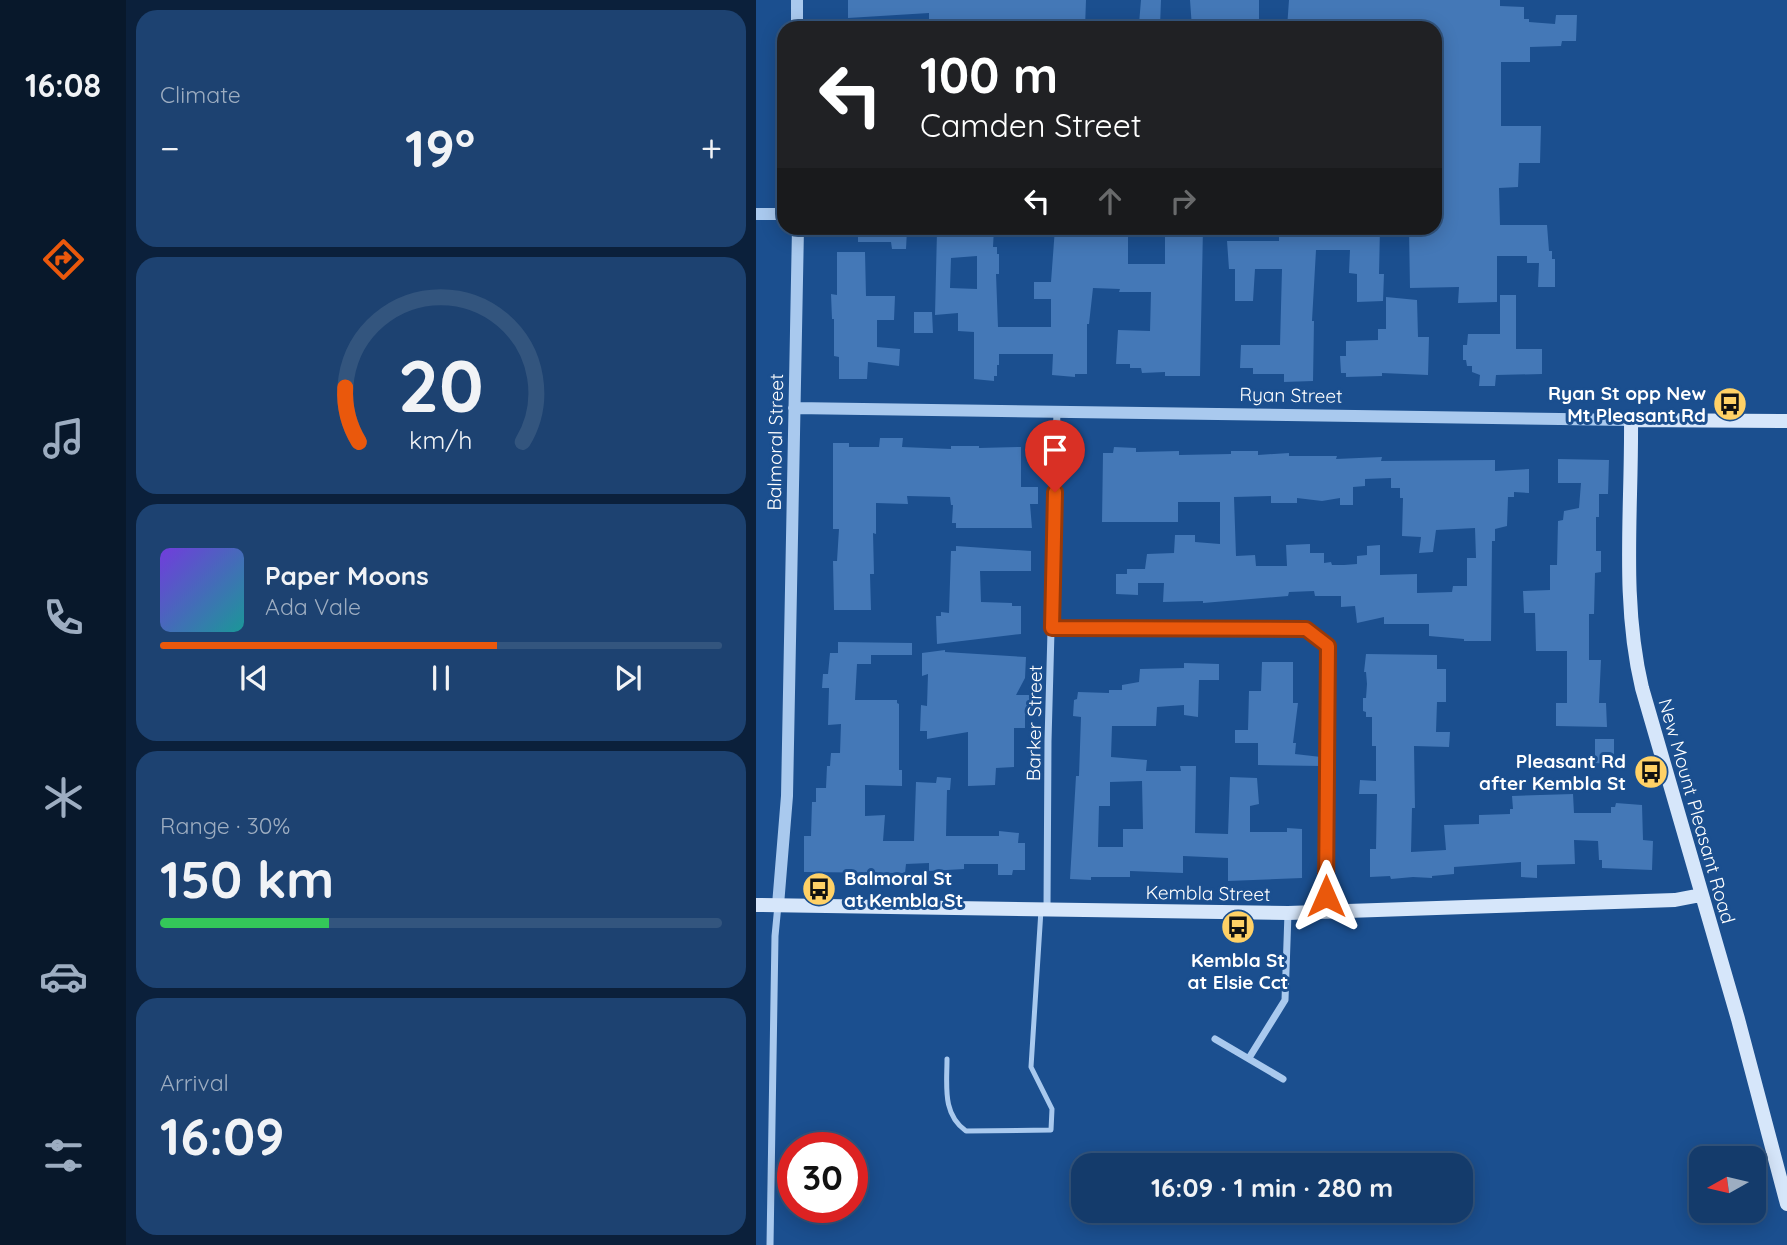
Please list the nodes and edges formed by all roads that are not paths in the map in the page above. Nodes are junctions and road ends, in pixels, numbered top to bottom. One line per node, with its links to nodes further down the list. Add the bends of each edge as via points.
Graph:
1 (797, 0): 2 (street)
2 (797, 21)
3 (756, 214): 4 (street)
4 (777, 214)
5 (798, 235): 6 (street, Balmoral Street)
6 (794, 408): 7 (street, Ryan Street); 13 (street, Balmoral Street, via 787,796)
7 (1057, 411): 8 (street, Ryan Street); 10 (street, Barker Street)
8 (1632, 420): 9 (main road, Ryan Street); 11 (main road, New Mount Pleasant Road, via 1630,605 1634,656)
9 (1787, 421)
10 (1052, 628): 14 (street, Barker Street); 15 (street, via 1306,629 1328,646)
11 (1701, 895): 15 (main road, Kembla Street, via 1675,900); 21 (main road, New Mount Pleasant Road)
12 (756, 905): 13 (main road, Kembla Street)
13 (778, 905): 14 (main road, Kembla Street); 22 (street, Balmoral Street)
14 (1044, 910): 16 (main road, Kembla Street); 19 (lane, via 1031,1068 1052,1109 1051,1130 966,1130 956,1124 948,1108)
15 (1326, 912): 16 (main road, Kembla Street)
16 (1288, 913): 18 (street, via 1285,1000)
17 (1215, 1039): 18 (street)
18 (1249, 1058): 20 (street)
19 (947, 1059)
20 (1283, 1079)
21 (1787, 1204)
22 (770, 1245)

